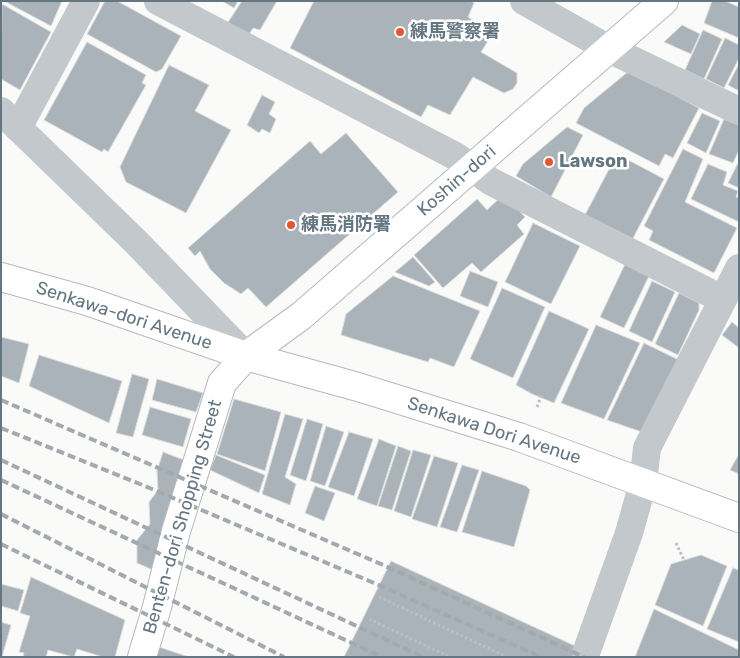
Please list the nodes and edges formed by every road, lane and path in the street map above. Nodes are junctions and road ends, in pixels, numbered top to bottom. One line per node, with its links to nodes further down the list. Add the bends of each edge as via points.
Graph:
1 (86, 1): 7 (street)
2 (158, 1): 8 (street, via 457,157)
3 (524, 1): 5 (street)
4 (664, 1): 5 (main road, Koshin-dori)
5 (609, 49): 6 (street); 8 (main road, Koshin-dori)
6 (739, 111)
7 (10, 120): 12 (street, via 136,242)
8 (472, 169): 11 (street); 12 (main road, Koshin-dori, via 301,316)
9 (739, 268): 11 (street)
10 (1, 277): 12 (main road, Senkawa-dori Avenue, via 88,301)
11 (722, 299): 15 (street, via 647,448)
12 (246, 356): 15 (main road, Senkawa Dori Avenue, via 519,437); 22 (main road, Benten-dori Shopping Street, via 222,382 176,531)
13 (542, 394): 14 (path)
14 (537, 407)
15 (643, 483): 16 (main road, Senkawa Dori Avenue); 21 (street, via 629,533)
16 (739, 518)
17 (676, 542): 18 (path)
18 (684, 560)
19 (379, 597): 24 (path)
20 (369, 619): 23 (path)
21 (586, 653)
22 (142, 657)
23 (450, 657)
24 (507, 657)

